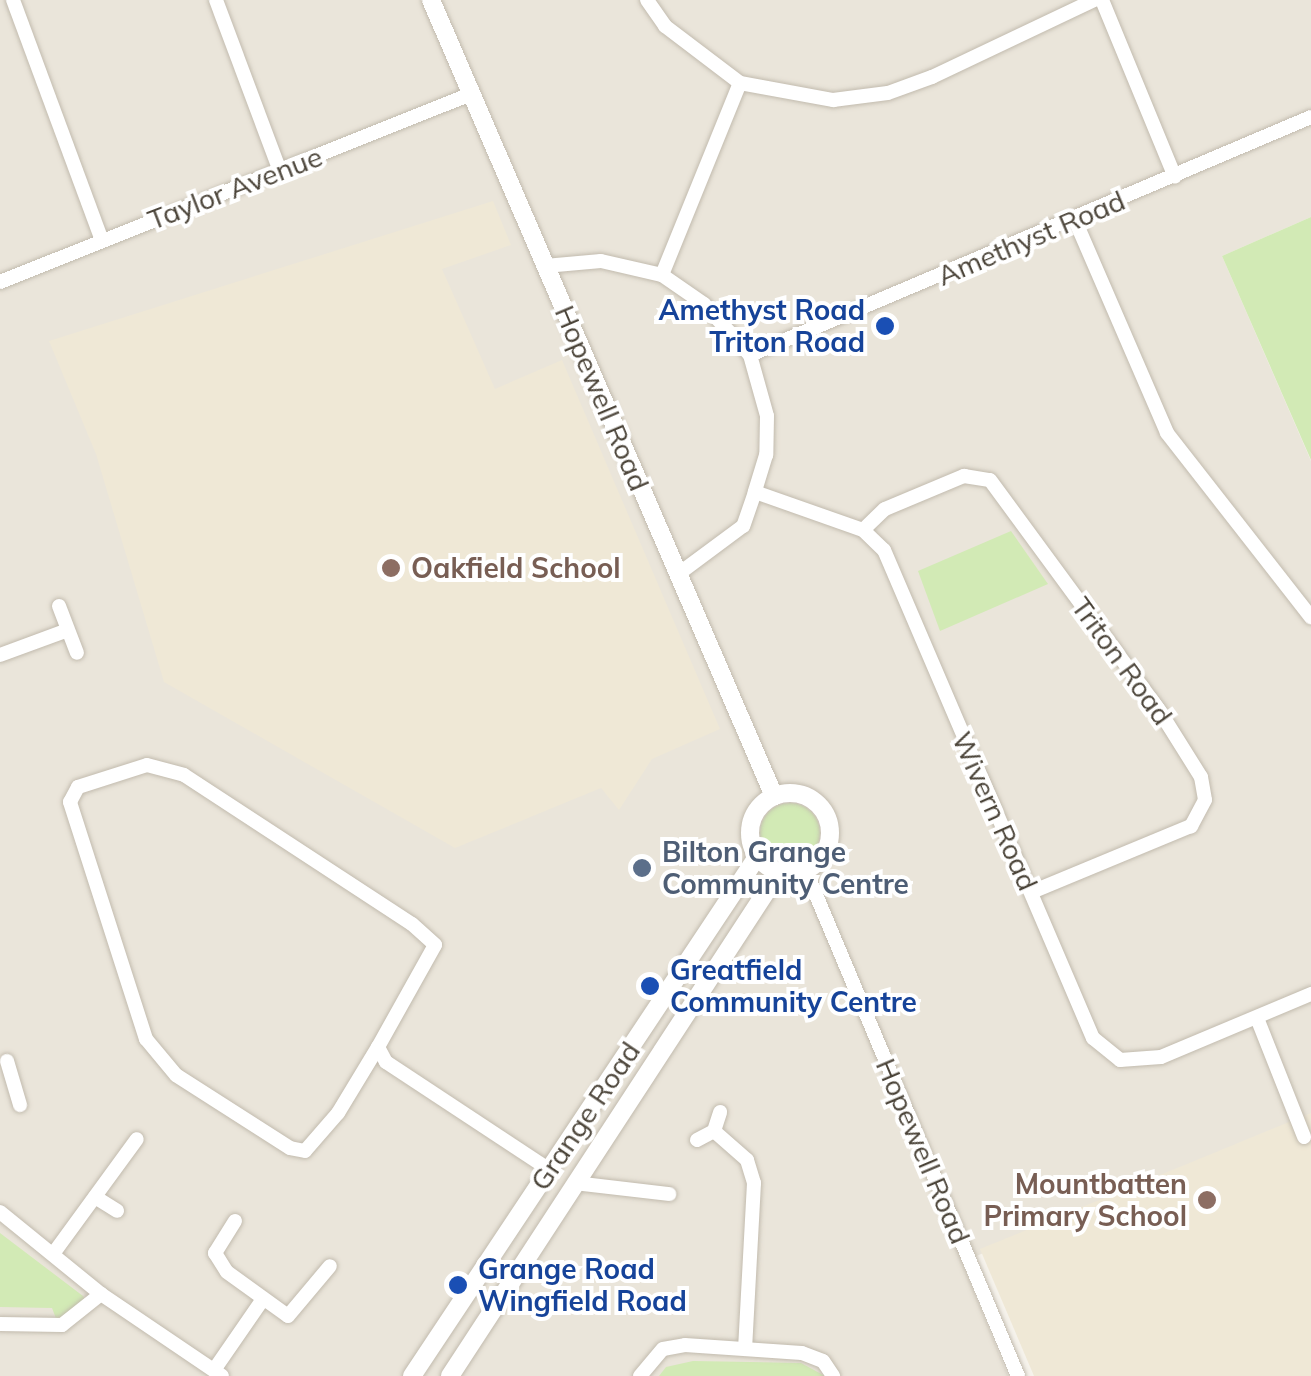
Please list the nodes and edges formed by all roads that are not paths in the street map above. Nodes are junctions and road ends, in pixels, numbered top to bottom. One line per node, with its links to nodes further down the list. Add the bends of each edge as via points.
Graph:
1 (14, 0): 13 (street)
2 (216, 0): 10 (street)
3 (431, 0): 8 (street, Hopewell Road)
4 (647, 0): 7 (street, via 666,26)
5 (1094, 0): 7 (street, via 888,93 834,100)
6 (1102, 0): 11 (street)
7 (740, 83): 15 (street)
8 (471, 94): 10 (street, Taylor Avenue); 14 (street, Hopewell Road)
9 (1311, 118): 11 (street, Amethyst Road)
10 (280, 171): 13 (street, Taylor Avenue)
11 (1175, 176): 12 (street, Amethyst Road)
12 (1075, 220): 17 (street, Amethyst Road); 22 (street, via 1167,433)
13 (102, 240): 16 (street, Taylor Avenue)
14 (545, 266): 15 (street, via 601,261); 20 (street, Hopewell Road)
15 (662, 274): 17 (street, via 704,304)
16 (0, 282)
17 (750, 356): 18 (street, via 767,416 766,455)
18 (755, 492): 19 (street); 20 (street, via 743,526)
19 (863, 530): 30 (street, Wivern Road, via 884,550); 30 (street, Triton Road, via 886,509 964,476 990,480 1159,710 1200,777 1206,800 1190,826)
20 (678, 574): 26 (street, Hopewell Road)
21 (59, 606): 23 (street)
22 (1311, 617)
23 (68, 630): 24 (street); 25 (street)
24 (77, 652)
25 (0, 655)
26 (774, 796): 27 (street, via 751,822); 28 (street, via 800,793 828,817 826,854)
27 (757, 857): 29 (street); 42 (street, Grange Road)
28 (806, 870): 29 (street); 60 (street, Hopewell Road)
29 (780, 872): 43 (street, Grange Road)
30 (1032, 892): 32 (street, Wivern Road, via 1092,1038 1120,1060 1160,1058)
31 (1311, 994): 32 (street, Wivern Road)
32 (1257, 1018): 39 (street)
33 (378, 1047): 33 (street, via 436,944 184,775 146,766 78,788 70,802 146,1039 176,1076 305,1151 338,1113); 42 (street, via 386,1062)
34 (7, 1061): 35 (street)
35 (7, 1089): 36 (street)
36 (20, 1105)
37 (720, 1112): 38 (street)
38 (714, 1131): 41 (street); 54 (street, via 747,1160 754,1184)
39 (1304, 1137)
40 (137, 1138): 45 (street)
41 (697, 1140)
42 (550, 1170): 43 (street); 56 (street, Grange Road)
43 (575, 1183): 44 (street, Grange Road); 57 (street, Grange Road)
44 (670, 1194)
45 (95, 1197): 46 (street); 49 (street)
46 (118, 1211)
47 (0, 1212): 49 (street)
48 (235, 1221): 52 (street, via 215,1254 226,1272)
49 (54, 1254): 51 (street)
50 (330, 1266): 52 (street, via 288,1316)
51 (102, 1294): 53 (street, via 62,1326); 55 (street)
52 (263, 1299): 55 (street)
53 (0, 1324)
54 (745, 1348): 58 (street, via 662,1349); 59 (street, via 802,1353 823,1361)
55 (218, 1373)
56 (412, 1376)
57 (450, 1376)
58 (640, 1376)
59 (833, 1376)
60 (1018, 1376)

